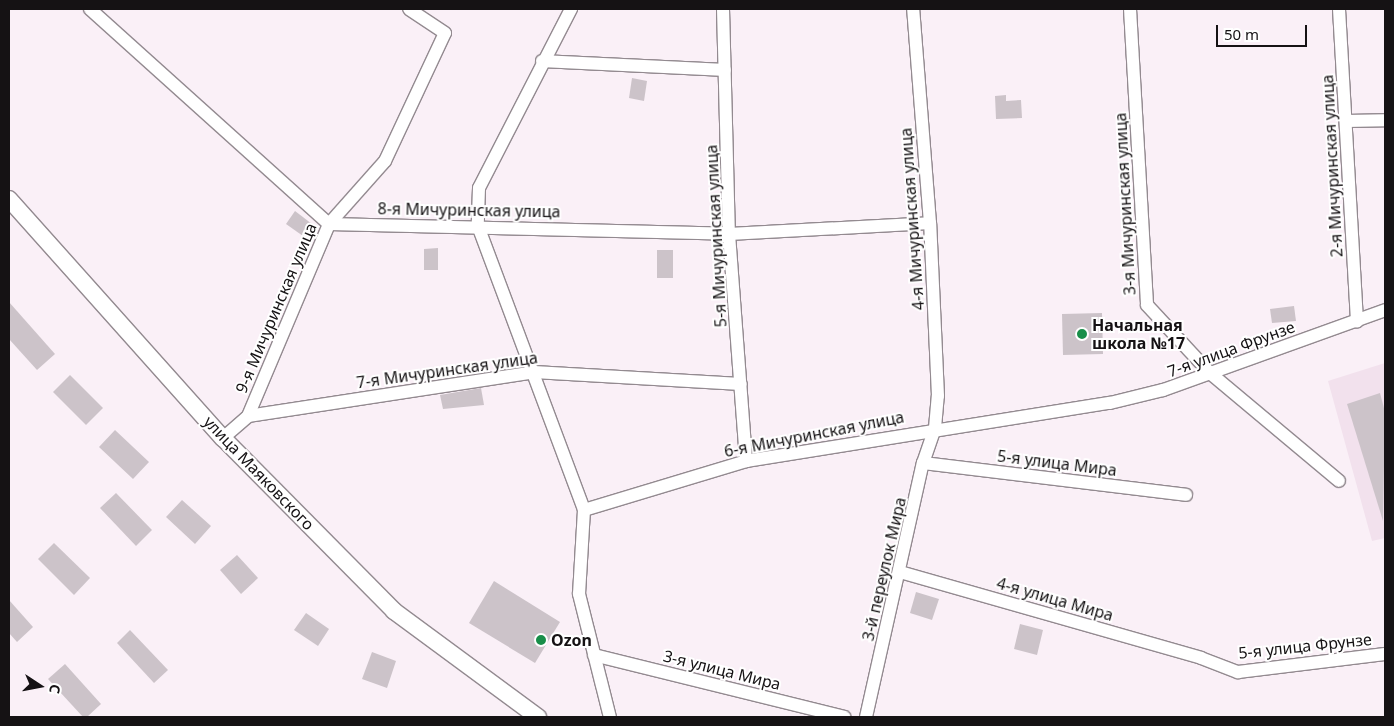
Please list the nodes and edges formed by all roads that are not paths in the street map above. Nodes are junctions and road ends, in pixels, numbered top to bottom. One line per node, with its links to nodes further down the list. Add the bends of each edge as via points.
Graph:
1 (90, 9): 14 (street)
2 (408, 9): 14 (street, 9-я Мичуринская улица, via 445,33 385,161)
3 (571, 9): 8 (street)
4 (723, 9): 9 (street, 5-я Мичуринская улица)
5 (913, 9): 13 (street, 4-я Мичуринская улица)
6 (1130, 9): 20 (street, 3-я Мичуринская улица, via 1147,305)
7 (1340, 9): 10 (street, 2-я Мичуринская улица)
8 (542, 62): 9 (street); 15 (street, via 479,188)
9 (725, 70): 16 (street, 5-я Мичуринская улица)
10 (1346, 120): 11 (street); 18 (street, 2-я Мичуринская улица)
11 (1385, 120)
12 (9, 199): 24 (main road, улица Маяковского)
13 (930, 223): 16 (street, 8-я Мичуринская улица); 23 (street, 4-я Мичуринская улица, via 938,386)
14 (329, 224): 15 (street, 8-я Мичуринская улица); 22 (street, 9-я Мичуринская улица)
15 (478, 226): 16 (street, 8-я Мичуринская улица); 19 (street)
16 (729, 234): 21 (street, 5-я Мичуринская улица)
17 (1385, 310): 18 (street, 7-я улица Фрунзе)
18 (1358, 321): 20 (street, 7-я улица Фрунзе)
19 (534, 372): 21 (street, 7-я Мичуринская улица); 22 (street, 7-я Мичуринская улица); 29 (street)
20 (1210, 373): 23 (street, 7-я улица Фрунзе, via 1163,390 1110,403); 27 (street, 3-я Мичуринская улица)
21 (741, 384): 25 (street, 5-я Мичуринская улица)
22 (248, 416): 24 (street, 9-я Мичуринская улица)
23 (936, 428): 25 (street, 6-я Мичуринская улица); 26 (street, 3-й переулок Мира)
24 (223, 438): 34 (main road, улица Маяковского, via 394,612)
25 (746, 461): 29 (street, 6-я Мичуринская улица)
26 (923, 463): 28 (street, 5-я улица Мира); 30 (street, 3-й переулок Мира)
27 (1339, 481)
28 (1186, 495)
29 (584, 510): 31 (street, via 580,594)
30 (900, 572): 33 (street, 4-я улица Мира); 37 (street, 3-й переулок Мира)
31 (594, 655): 35 (street); 36 (street, 3-я улица Мира)
32 (1385, 656): 33 (street, 5-я улица Фрунзе, via 1238,672)
33 (1201, 658)
34 (538, 717)
35 (610, 717)
36 (844, 717)
37 (866, 717)

